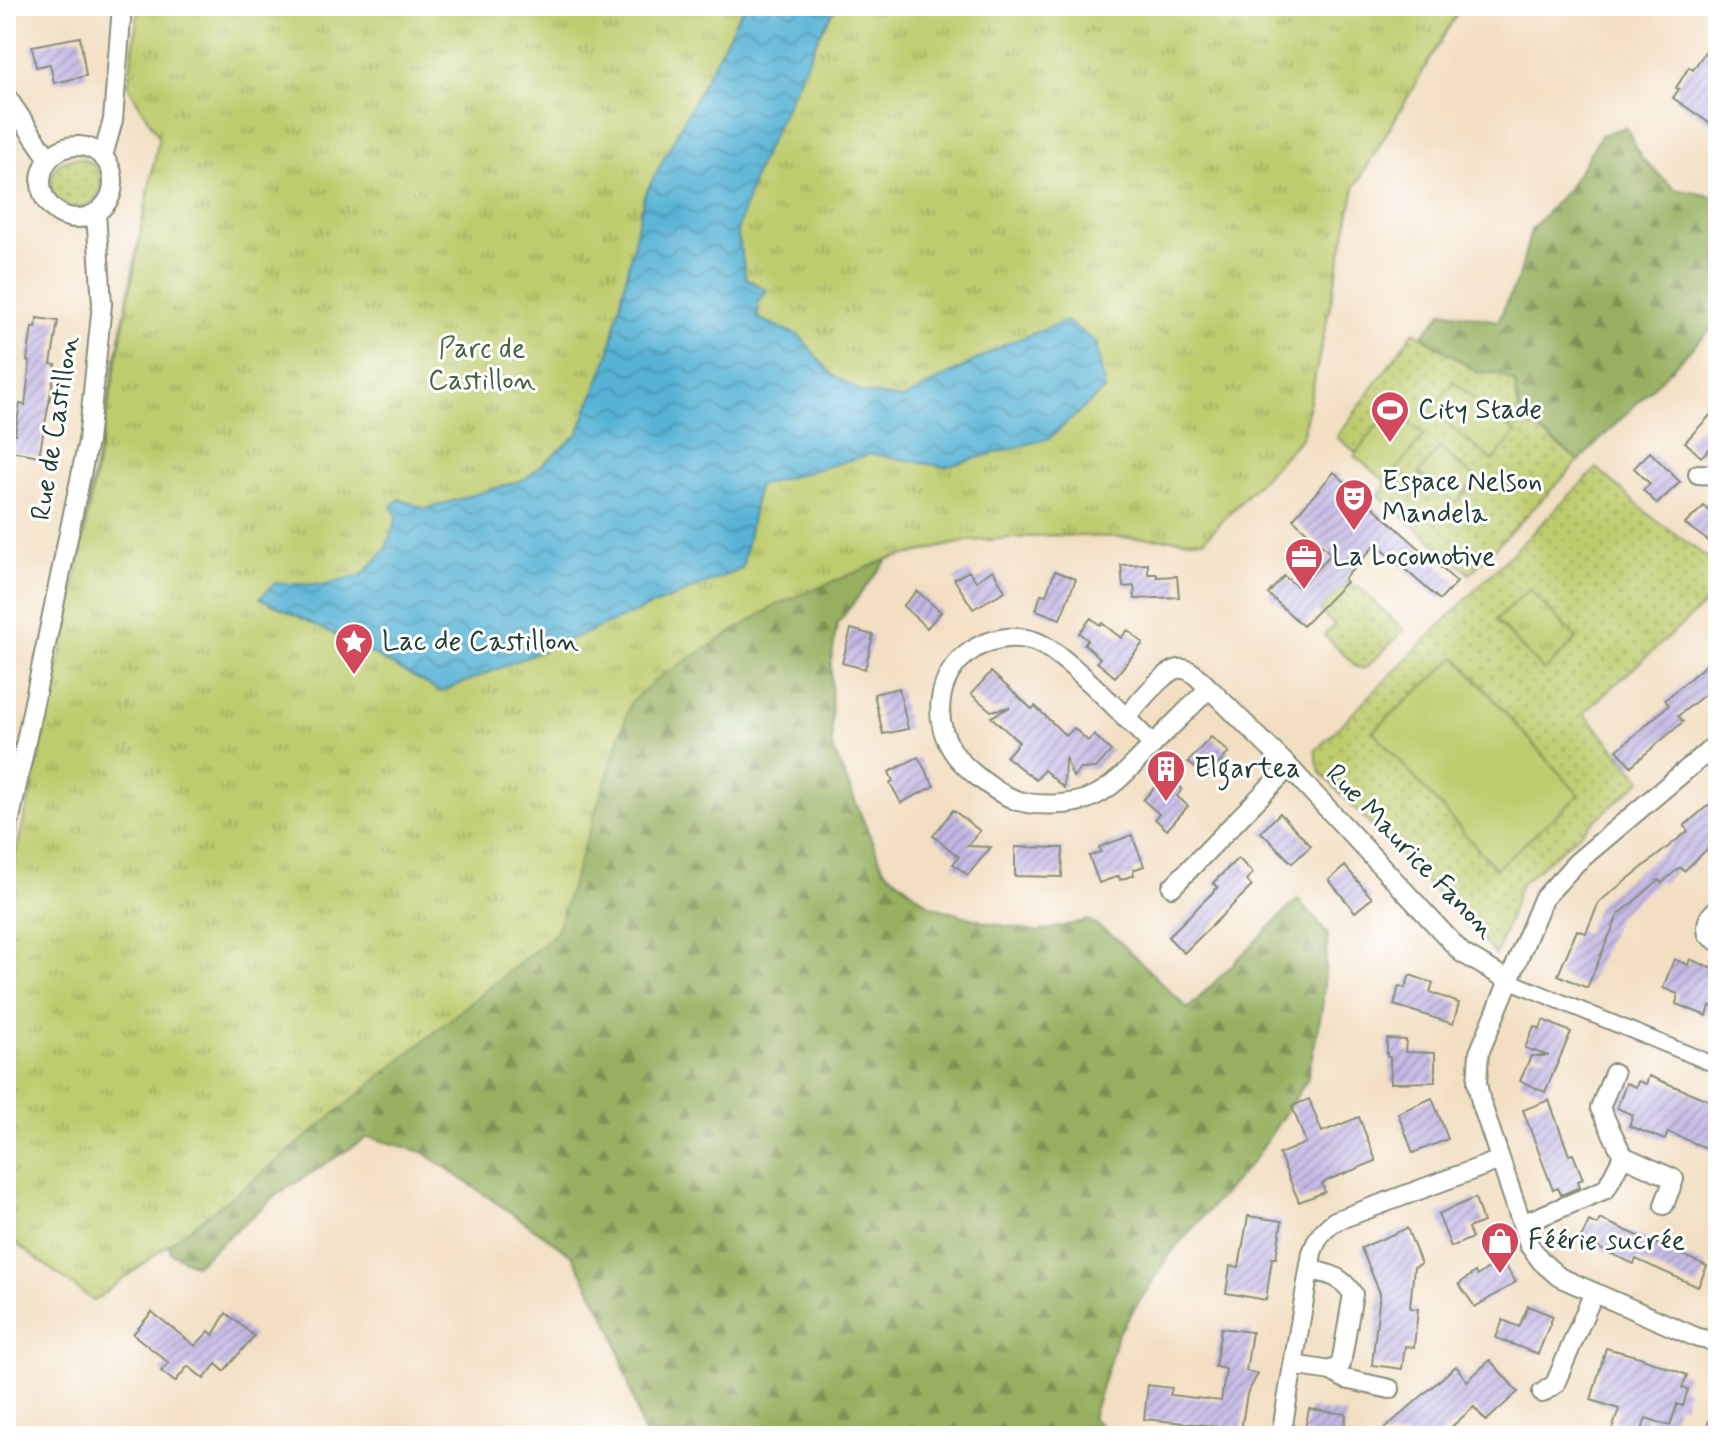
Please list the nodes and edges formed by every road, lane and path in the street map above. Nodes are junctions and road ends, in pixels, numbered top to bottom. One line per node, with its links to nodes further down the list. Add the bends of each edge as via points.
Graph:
1 (122, 6): 3 (street, via 113,120)
2 (6, 96): 4 (street)
3 (103, 156): 4 (street, via 81,145); 5 (street, via 113,179 112,192)
4 (49, 159): 5 (street, via 40,180 46,201 74,218)
5 (96, 213): 13 (street, Rue de Castillon, via 102,304 88,441)
6 (1698, 474): 7 (street)
7 (1718, 475)
8 (1209, 688): 9 (street, Rue Maurice Fanon, via 1190,671 1171,670); 11 (street); 12 (street, Rue Maurice Fanon)
9 (1125, 718): 11 (street); 11 (street, via 1055,652 1035,641 1010,638 983,642 962,657 947,676 940,703 943,728 955,754 1013,799 1054,806 1092,798)
10 (1718, 743): 17 (street, via 1576,863 1543,899)
11 (1153, 745)
12 (1289, 767): 14 (street); 17 (street, Rue Maurice Fanon, via 1462,953)
13 (6, 838)
14 (1172, 887)
15 (1718, 908): 16 (street, via 1707,929)
16 (1718, 942)
17 (1508, 980): 18 (street); 21 (street, via 1479,1053 1477,1083)
18 (1718, 1066)
19 (1614, 1073): 20 (street, via 1600,1108)
20 (1623, 1156): 22 (street, via 1674,1179); 23 (street, via 1606,1189)
21 (1500, 1160): 23 (street); 24 (street, via 1335,1221 1316,1239)
22 (1664, 1205)
23 (1522, 1224): 25 (street, via 1542,1262 1559,1277)
24 (1310, 1270): 27 (street); 28 (street, via 1333,1274 1353,1294 1341,1364)
25 (1594, 1292): 26 (street); 30 (street, via 1555,1384)
26 (1718, 1342)
27 (1293, 1365): 28 (street); 32 (street)
28 (1331, 1371): 29 (street)
29 (1390, 1389)
30 (1542, 1393)
31 (1718, 1425): 33 (street)
32 (1281, 1436)
33 (1715, 1436)

